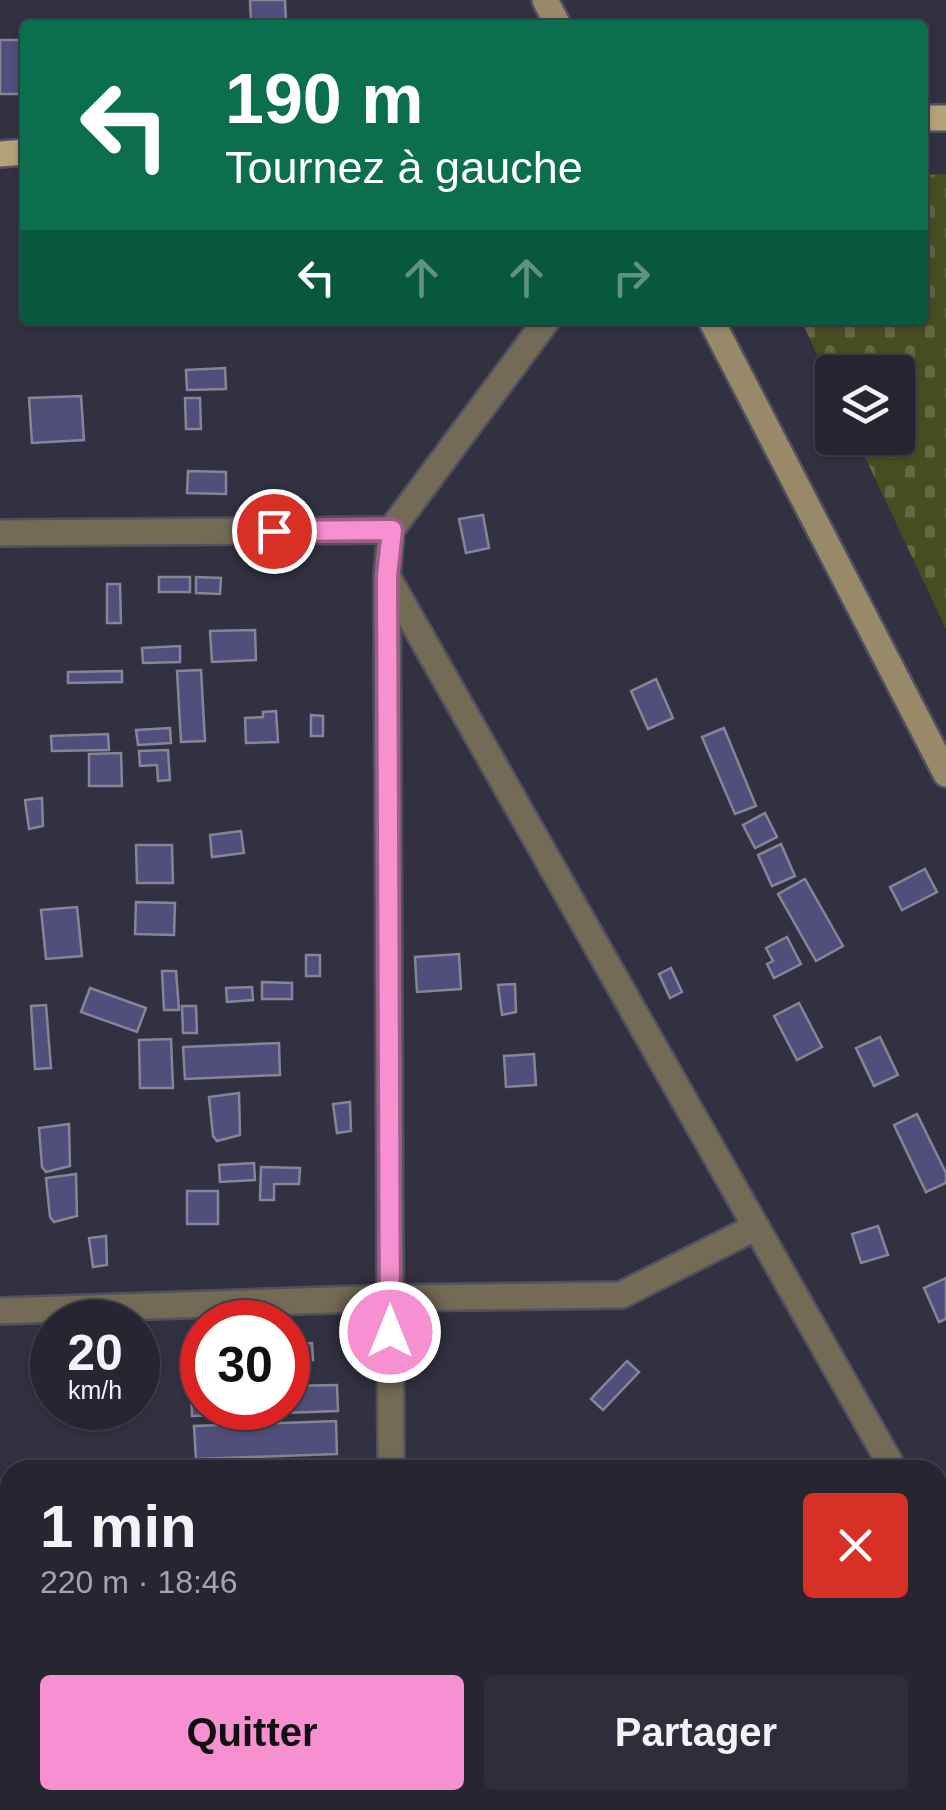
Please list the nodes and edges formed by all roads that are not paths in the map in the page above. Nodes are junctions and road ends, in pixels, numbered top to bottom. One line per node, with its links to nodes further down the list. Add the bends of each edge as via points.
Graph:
1 (543, 325): 3 (street)
2 (714, 325): 6 (street)
3 (392, 530): 4 (street); 5 (street)
4 (0, 533)
5 (387, 576): 7 (street); 8 (street)
6 (946, 774)
7 (756, 1227): 8 (street, via 620,1294); 11 (street)
8 (390, 1298): 9 (street); 10 (street)
9 (0, 1311)
10 (391, 1460)
11 (888, 1460)

